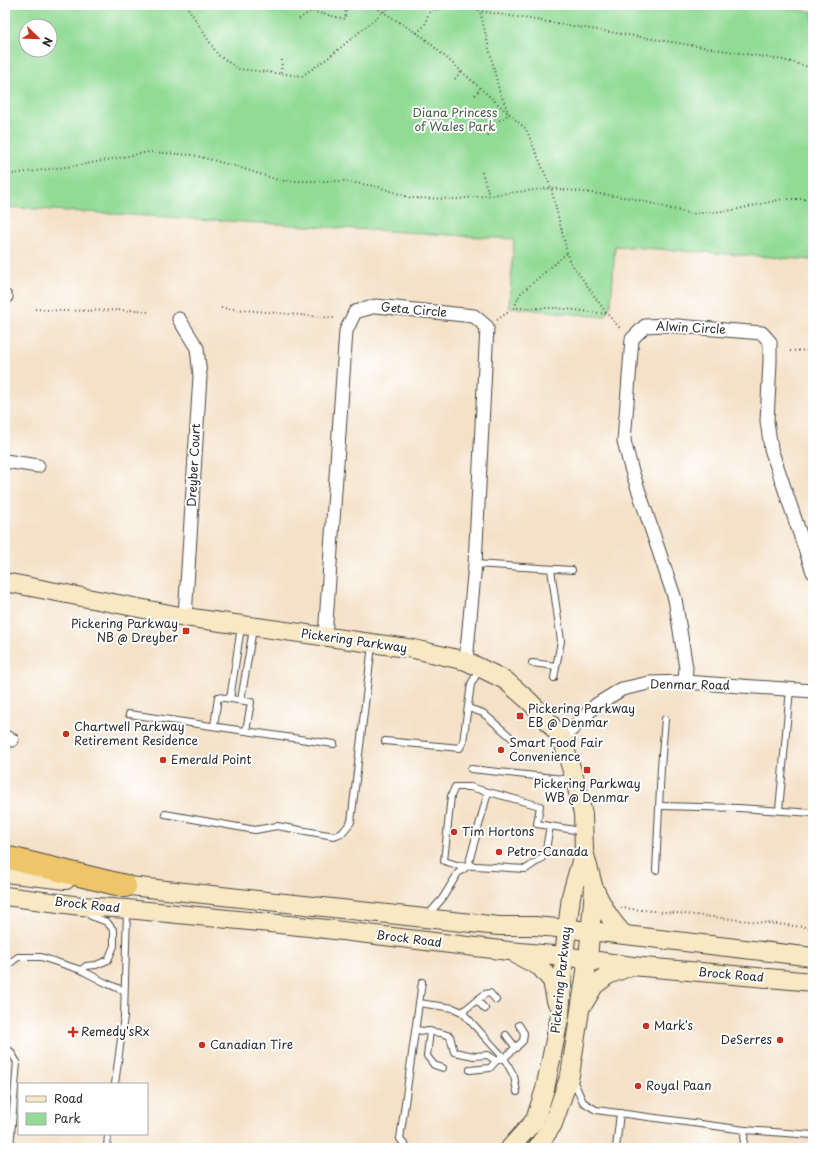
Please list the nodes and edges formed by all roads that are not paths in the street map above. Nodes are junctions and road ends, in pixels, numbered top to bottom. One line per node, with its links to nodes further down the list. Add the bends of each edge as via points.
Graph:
1 (179, 319): 9 (street, Dreyber Court, via 197,348 200,376)
2 (5, 461): 3 (street)
3 (38, 466)
4 (475, 564): 5 (lane); 11 (street, Geta Circle, via 487,327 474,316 376,306 355,312 346,331); 14 (street)
5 (551, 569): 6 (lane); 15 (lane, via 561,641)
6 (572, 570)
7 (813, 572): 17 (street, Alwin Circle, via 770,449 767,421 770,342 762,333 665,325 645,326 632,339 624,441 675,599)
8 (5, 582): 9 (main road, Pickering Parkway)
9 (185, 617): 10 (main road, Pickering Parkway)
10 (247, 626): 11 (main road, Pickering Parkway); 20 (lane); 21 (lane)
11 (325, 637): 12 (main road, Pickering Parkway)
12 (372, 643): 14 (main road, Pickering Parkway, via 414,649); 37 (lane, via 350,822 342,833 334,836 277,826 255,830)
13 (532, 662): 15 (lane)
14 (473, 665): 22 (lane); 28 (main road, Pickering Parkway, via 505,680 544,716)
15 (556, 666): 16 (lane)
16 (554, 678)
17 (686, 682): 18 (street, Denmar Road); 28 (street, Denmar Road, via 649,684 622,689 596,705)
18 (790, 689): 19 (street, Denmar Road); 35 (lane)
19 (813, 691)
20 (230, 699): 21 (lane); 25 (lane, via 218,697)
21 (241, 700): 26 (lane, via 251,702)
22 (468, 708): 27 (lane, via 483,713); 29 (lane, via 460,748)
23 (129, 714): 25 (lane)
24 (665, 719): 34 (lane)
25 (214, 726): 26 (lane)
26 (246, 731): 30 (lane)
27 (513, 739)
28 (562, 739): 32 (main road, Pickering Parkway)
29 (385, 741)
30 (334, 744)
31 (471, 769): 32 (lane)
32 (575, 780): 39 (main road, Pickering Parkway, via 583,814)
33 (488, 792): 38 (lane, via 540,806 537,824); 42 (lane); 42 (lane, via 470,787 454,788 451,796 444,861)
34 (660, 806): 35 (lane); 43 (lane)
35 (779, 810): 36 (lane)
36 (813, 813)
37 (165, 814)
38 (550, 826): 39 (lane); 42 (lane, via 542,858 526,869)
39 (583, 831): 41 (main road, Pickering Parkway)
40 (5, 857): 45 (highway)
41 (581, 858): 46 (main road, Pickering Parkway); 51 (main road, Pickering Parkway, via 571,896)
42 (468, 866): 50 (lane, via 458,872 442,899)
43 (656, 870)
44 (5, 873): 45 (main road, Brock Road)
45 (126, 886): 50 (main road, Brock Road)
46 (594, 889): 51 (main road, Pickering Parkway); 52 (main road, via 606,913)
47 (5, 896): 48 (main road, Brock Road)
48 (81, 906): 49 (main road, Brock Road); 59 (lane, via 88,914 107,922 114,931 114,946 108,960 86,966)
49 (127, 909): 53 (main road, Brock Road); 62 (lane)
50 (424, 918): 51 (main road, Brock Road, via 499,926)
51 (579, 930): 52 (main road, Brock Road); 54 (main road, Pickering Parkway); 56 (main road, Pickering Parkway)
52 (625, 935): 55 (main road, Brock Road)
53 (509, 951): 54 (main road, Brock Road); 69 (main road, via 540,967 552,981)
54 (564, 956): 56 (main road, Brock Road); 69 (main road, Pickering Parkway)
55 (813, 957)
56 (588, 959): 57 (main road, Brock Road); 66 (main road, Pickering Parkway)
57 (632, 966): 61 (main road, Brock Road); 66 (main road, via 608,975 594,986)
58 (5, 967): 59 (lane, via 18,957 41,957)
59 (81, 970): 62 (lane)
60 (422, 982): 65 (lane)
61 (813, 982)
62 (124, 991): 81 (lane, via 124,1016)
63 (477, 1000): 64 (lane, via 490,993); 67 (lane); 68 (lane)
64 (496, 1000)
65 (419, 1003): 68 (lane, via 453,1008); 71 (lane)
66 (581, 1007): 80 (main road, Pickering Parkway)
67 (485, 1009)
68 (462, 1012): 76 (lane)
69 (560, 1015): 90 (main road, Pickering Parkway, via 535,1120)
70 (518, 1025): 75 (lane, via 524,1033 523,1041)
71 (416, 1030): 72 (lane); 89 (lane, via 400,1139)
72 (430, 1031): 77 (lane, via 450,1036 454,1052 474,1056 488,1055); 78 (lane, via 426,1056 434,1065)
73 (506, 1035): 75 (lane)
74 (5, 1048): 87 (lane, via 17,1062)
75 (516, 1048): 76 (lane)
76 (504, 1058): 77 (lane); 82 (lane, via 514,1076)
77 (496, 1061): 79 (lane, via 490,1068)
78 (443, 1068)
79 (470, 1070)
80 (570, 1075): 83 (lane, via 583,1102 596,1110); 91 (main road, Pickering Parkway, via 553,1124)
81 (115, 1083)
82 (517, 1092)
83 (620, 1113): 84 (lane); 92 (lane)
84 (745, 1130): 86 (lane); 93 (lane)
85 (108, 1135): 88 (lane)
86 (813, 1135)
87 (10, 1148)
88 (107, 1148)
89 (407, 1148)
90 (510, 1148)
91 (537, 1148)
92 (616, 1148)
93 (743, 1148)

